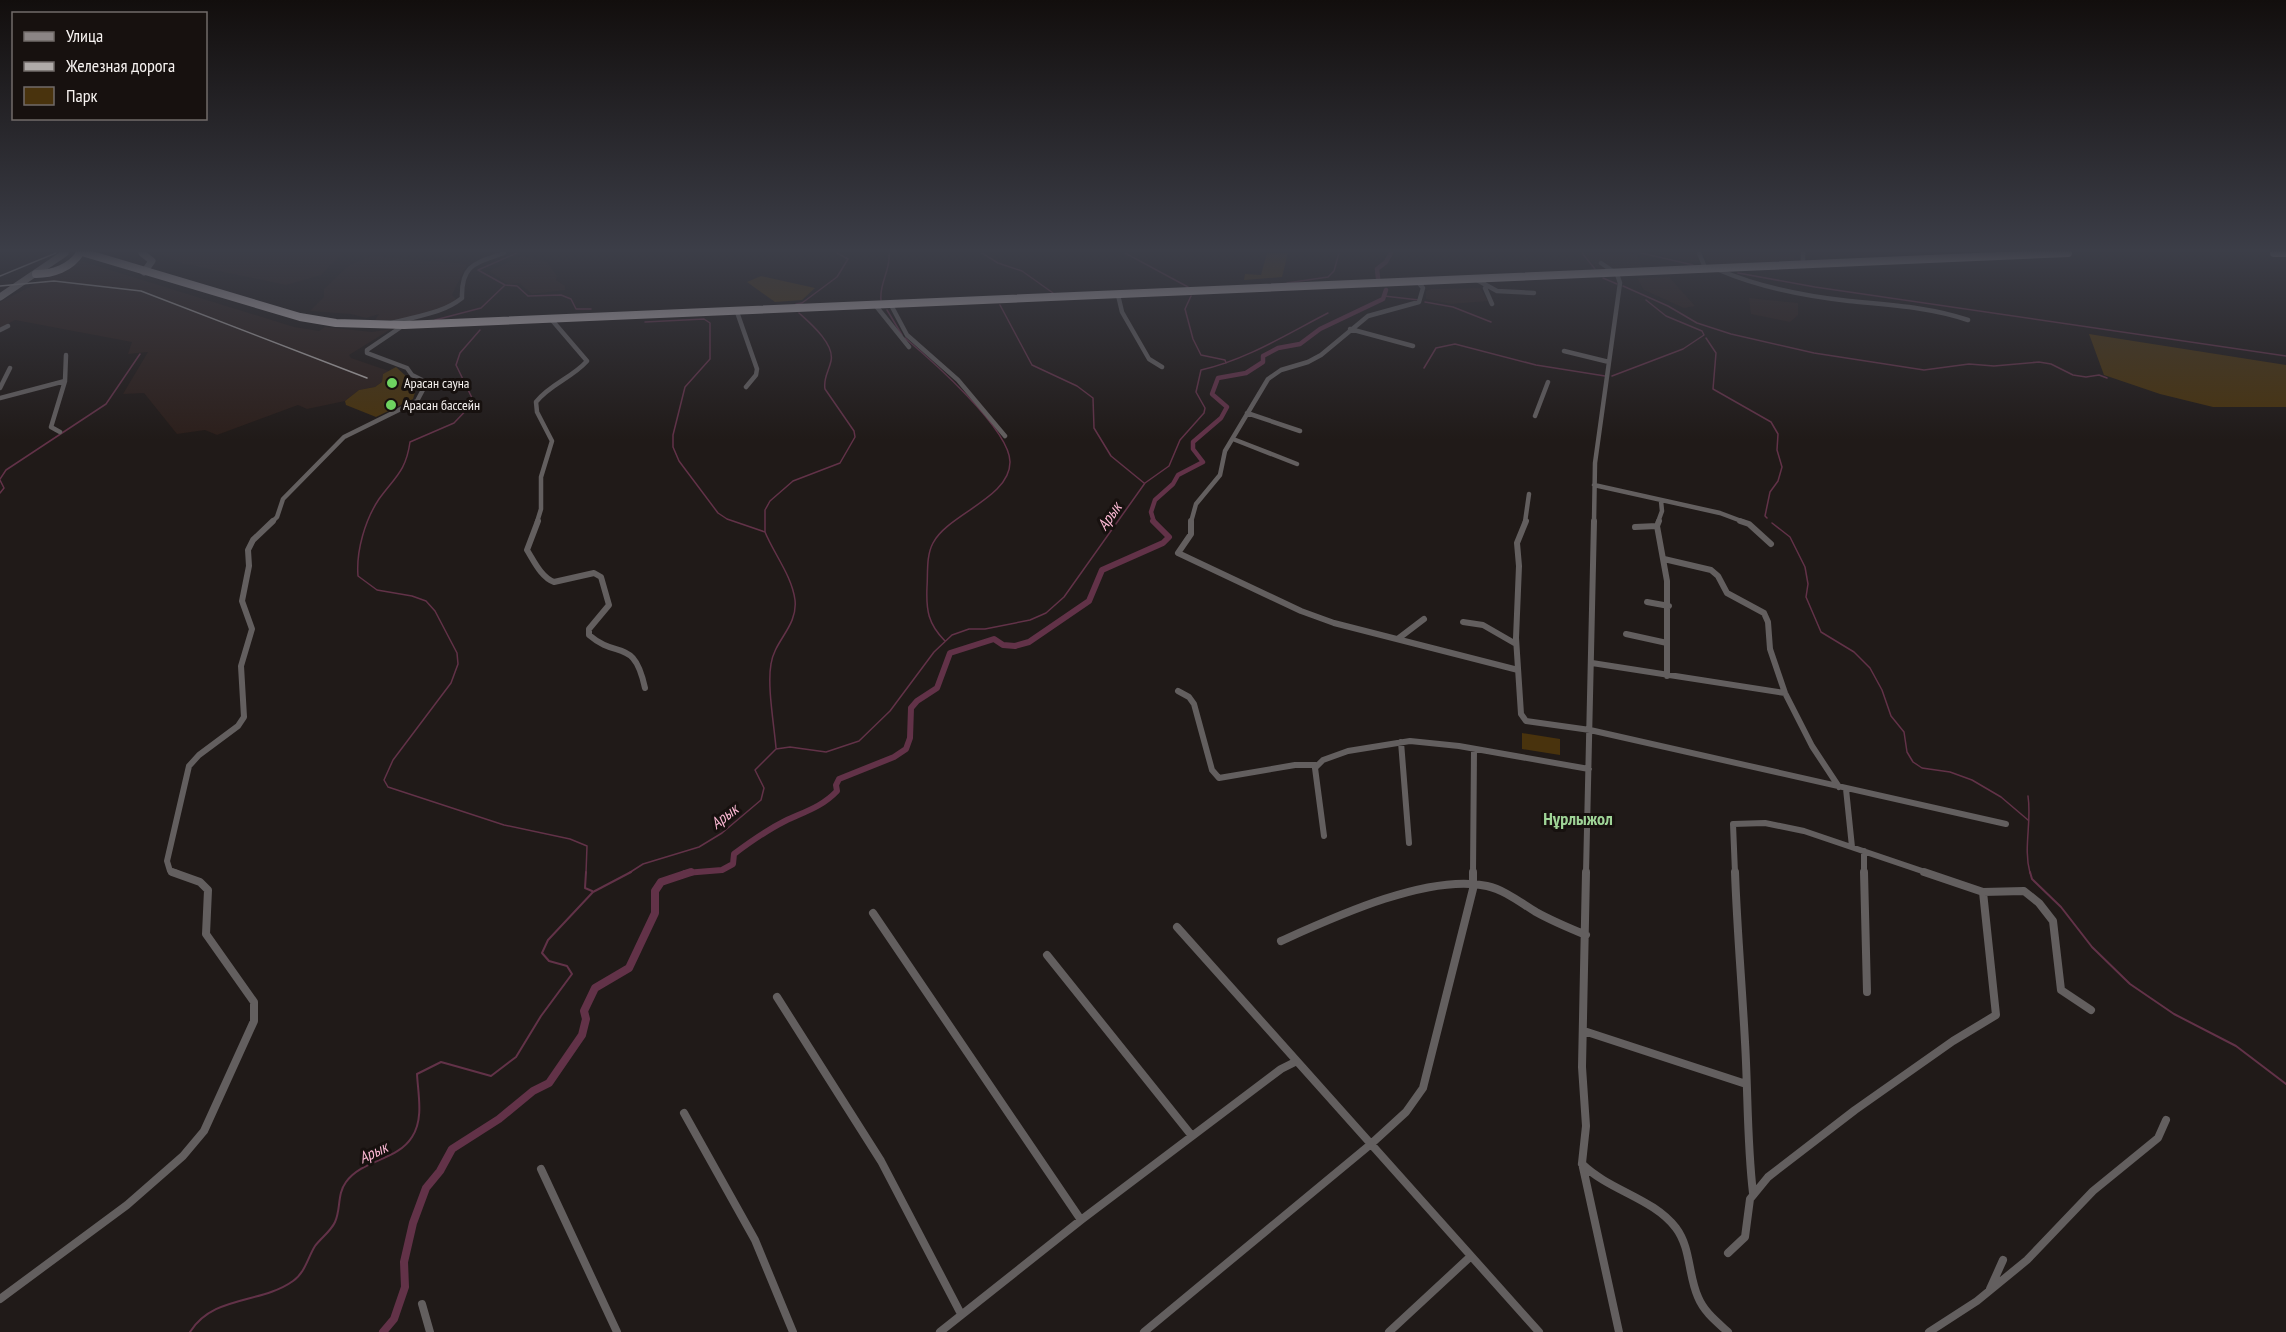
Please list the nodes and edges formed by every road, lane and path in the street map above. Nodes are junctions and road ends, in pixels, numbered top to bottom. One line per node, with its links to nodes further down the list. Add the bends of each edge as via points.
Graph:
1 (290, 315): 13 (highway, via 336,323)
2 (426, 315): 13 (street)
3 (653, 315): 11 (highway)
4 (738, 315): 27 (street, via 758,369)
5 (887, 315): 19 (street)
6 (896, 315): 34 (street, via 907,336 957,380)
7 (1124, 315): 23 (street, via 1149,359)
8 (1371, 315): 16 (street)
9 (1616, 315): 22 (street)
10 (1948, 315): 12 (street)
11 (551, 319): 14 (highway); 55 (street, via 587,359 581,367 547,387 536,402 552,442 541,477 543,503 527,550 549,582 559,583 591,573 601,577 609,605 589,629 589,635 634,658)
12 (1968, 320)
13 (384, 325): 14 (highway)
14 (404, 325): 96 (street, via 373,344 367,353 407,368 424,381 417,401 344,437 283,500 277,517 248,550 242,601 252,629 241,666 243,717 238,726 189,766 167,861 170,871 200,882 208,890 206,934 254,1002 254,1021 204,1131 183,1156 127,1205)
15 (8, 326): 17 (street)
16 (1350, 329): 18 (street); 30 (street, via 1321,355 1268,379)
17 (0, 330)
18 (1413, 346)
19 (909, 347)
20 (1564, 351): 22 (street)
21 (66, 355): 25 (street)
22 (1609, 362): 37 (street)
23 (1162, 367)
24 (10, 368): 28 (street)
25 (65, 381): 29 (street); 33 (street, via 51,427)
26 (1548, 382): 31 (street)
27 (746, 387)
28 (0, 388)
29 (0, 398)
30 (1247, 413): 32 (street); 35 (street)
31 (1535, 416)
32 (1300, 431)
33 (60, 432)
34 (1005, 436)
35 (1233, 439): 36 (street); 49 (street, via 1225,451 1220,476 1196,504 1191,534 1178,553 1314,616)
36 (1296, 464)
37 (1594, 485): 39 (street); 52 (street)
38 (1530, 494): 51 (street, via 1527,518 1517,543)
39 (1661, 501): 40 (street); 42 (street, via 1707,509 1746,523)
40 (1657, 526): 41 (street); 43 (street)
41 (1635, 527)
42 (1771, 544)
43 (1664, 559): 45 (street); 57 (street, via 1711,570 1727,593 1764,613 1771,656)
44 (1647, 602): 45 (street)
45 (1669, 606): 50 (street)
46 (1424, 619): 49 (street)
47 (1463, 622): 51 (street, via 1483,625)
48 (1626, 634): 50 (street)
49 (1399, 638): 53 (street)
50 (1667, 643): 54 (street)
51 (1516, 644): 53 (street)
52 (1592, 663): 54 (street); 58 (street)
53 (1518, 670): 58 (street, via 1523,718 1532,723)
54 (1667, 676): 57 (street)
55 (645, 688)
56 (1178, 691): 63 (street, via 1194,704 1212,770 1219,778)
57 (1785, 693): 65 (street, via 1812,746)
58 (1590, 730): 64 (street); 65 (street)
59 (1401, 742): 61 (street, via 1438,742); 62 (street); 68 (street)
60 (1335, 746): 62 (street)
61 (1474, 750): 64 (street); 71 (street)
62 (1336, 754): 63 (street)
63 (1316, 765): 67 (street)
64 (1589, 769): 75 (street)
65 (1843, 788): 66 (street); 69 (street)
66 (2006, 824)
67 (1324, 836)
68 (1409, 843)
69 (1852, 847): 70 (street); 83 (street, via 1765,823 1732,826)
70 (1864, 851): 72 (street); 78 (street)
71 (1473, 884): 75 (street, via 1490,887); 76 (street, via 1454,884 1396,897 1337,916); 87 (street, via 1423,1088 1406,1112)
72 (1983, 892): 80 (street, via 2024,891 2047,911 2055,926 2061,990); 90 (street, via 1996,1013 1993,1018 1966,1032 1809,1144)
73 (873, 913): 91 (street)
74 (1177, 927): 82 (street)
75 (1586, 934): 81 (street)
76 (1281, 941)
77 (1047, 955): 86 (street)
78 (1867, 992)
79 (777, 997): 98 (street, via 881,1161)
80 (2091, 1010)
81 (1584, 1031): 83 (street); 88 (street, via 1586,1126)
82 (1295, 1062): 86 (street); 87 (street)
83 (1746, 1084): 90 (street)
84 (684, 1113): 101 (street, via 755,1240)
85 (2166, 1120): 95 (street, via 2158,1138 2093,1191 2027,1260)
86 (1192, 1136): 91 (street)
87 (1371, 1144): 93 (street); 103 (street)
88 (1582, 1163): 106 (street); 107 (street, via 1606,1186 1648,1206 1675,1227 1686,1248 1698,1296)
89 (542, 1169): 100 (street)
90 (1753, 1193): 92 (street, via 1746,1210 1747,1233)
91 (1081, 1220): 98 (street)
92 (1728, 1253)
93 (1471, 1256): 104 (street); 105 (street)
94 (2003, 1260): 95 (street)
95 (1988, 1293): 108 (street)
96 (0, 1299)
97 (422, 1304): 99 (street)
98 (961, 1314): 102 (street)
99 (430, 1332)
100 (617, 1332)
101 (793, 1332)
102 (940, 1332)
103 (1144, 1332)
104 (1389, 1332)
105 (1539, 1332)
106 (1619, 1332)
107 (1728, 1332)
108 (1929, 1332)

